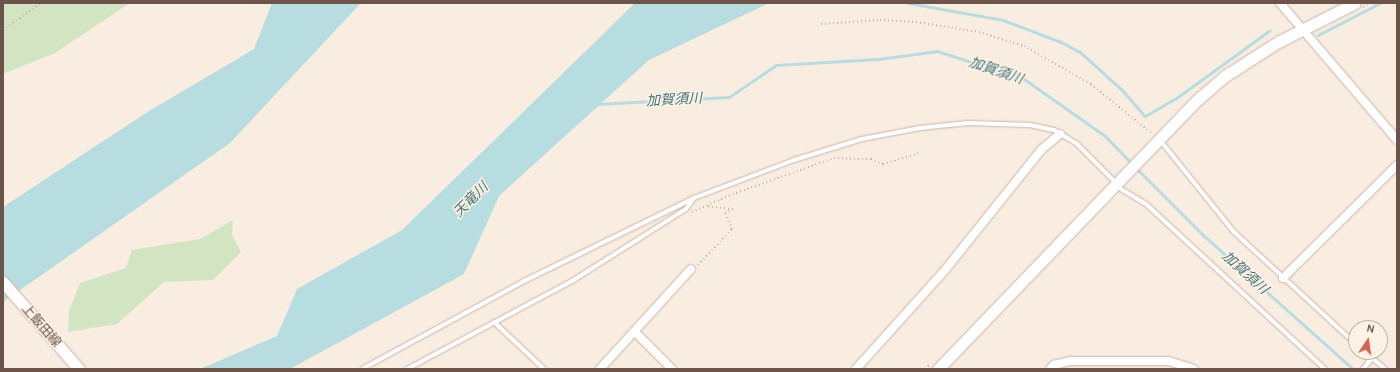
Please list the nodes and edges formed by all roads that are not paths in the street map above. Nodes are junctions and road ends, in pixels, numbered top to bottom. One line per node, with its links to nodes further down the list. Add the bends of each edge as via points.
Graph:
1 (1280, 3): 3 (street)
2 (1355, 3): 3 (street)
3 (1304, 29): 5 (street, via 1225,76 1196,100); 6 (street)
4 (1060, 134): 8 (lane, via 1077,144); 9 (lane, via 1030,125 995,122 920,128 862,139 794,160); 24 (street, via 1041,150 945,270)
5 (1158, 140): 8 (street); 11 (lane, via 1234,232)
6 (1397, 140)
7 (1397, 165): 11 (street)
8 (1119, 183): 25 (street); 28 (lane, via 1146,204)
9 (694, 198): 13 (lane, via 686,209 572,281); 19 (lane, via 522,282)
10 (691, 269): 14 (street)
11 (1283, 278): 15 (lane)
12 (3, 282): 18 (street, 上飯田線)
13 (494, 322): 20 (lane); 21 (lane)
14 (635, 332): 22 (street); 23 (street)
15 (1348, 337)
16 (1370, 360): 29 (lane)
17 (1375, 360): 30 (lane)
18 (79, 369)
19 (362, 369)
20 (407, 369)
21 (544, 369)
22 (600, 369)
23 (672, 369)
24 (856, 369)
25 (938, 369)
26 (1050, 369): 27 (street, via 1054,365 1077,361 1169,361)
27 (1194, 369)
28 (1325, 369)
29 (1363, 369)
30 (1386, 369)

